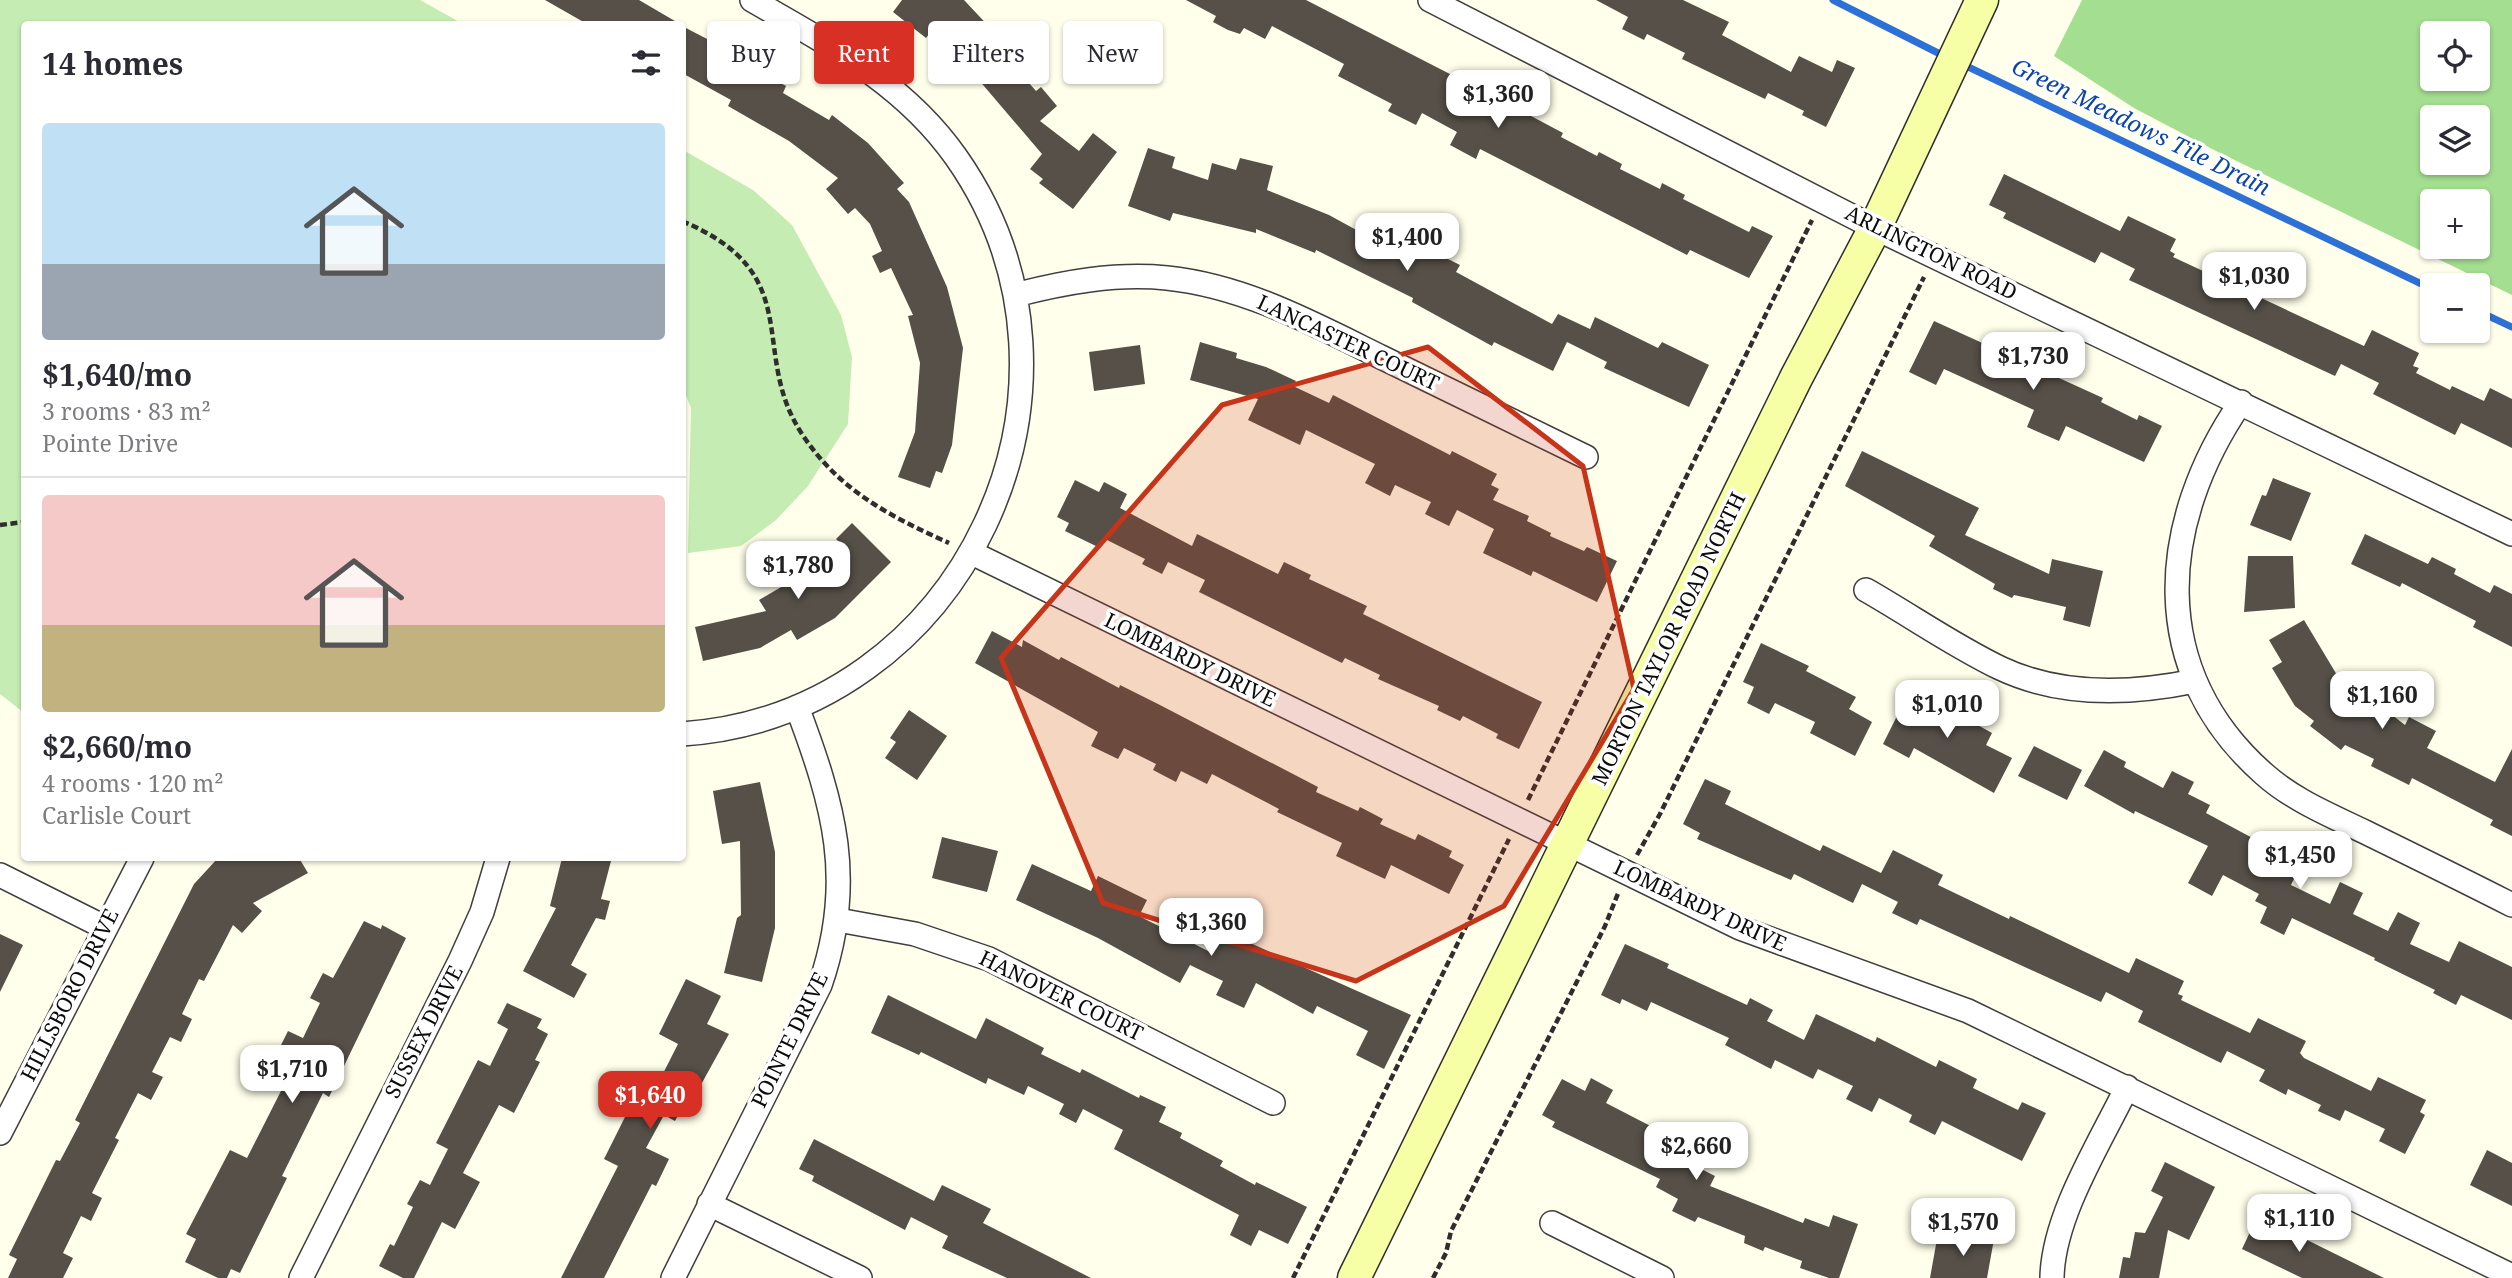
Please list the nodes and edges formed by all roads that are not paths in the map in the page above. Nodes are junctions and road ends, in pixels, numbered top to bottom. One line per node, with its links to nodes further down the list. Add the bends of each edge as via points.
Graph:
1 (752, 0): 5 (street, via 870,70 937,132 987,210)
2 (1430, 0): 4 (street, ARLINGTON ROAD)
3 (1982, 0): 4 (street, MORTON TAYLOR ROAD NORTH)
4 (1875, 228): 6 (street, ARLINGTON ROAD); 14 (street, MORTON TAYLOR ROAD NORTH, via 1813,344)
5 (1014, 295): 7 (street, LANCASTER COURT, via 1065,282 1116,277 1167,278 1248,296); 9 (street, via 1021,357 1017,425 999,496)
6 (2241, 402): 8 (street, ARLINGTON ROAD); 11 (street, via 2201,470 2180,541 2178,615)
7 (1587, 457)
8 (2512, 534)
9 (972, 554): 12 (street, via 937,604 893,648 843,684); 14 (street, LOMBARDY DRIVE)
10 (1866, 590): 11 (street, via 2001,668 2037,680 2093,690)
11 (2195, 681): 18 (street, via 2238,748 2299,800)
12 (797, 706): 13 (street, via 747,723); 19 (street, POINTE DRIVE, via 833,823 840,877)
13 (686, 733)
14 (1569, 845): 21 (street, LOMBARDY DRIVE, via 1740,928 1968,1011); 30 (street, MORTON TAYLOR ROAD NORTH)
15 (140, 861): 20 (street, HILLSBORO DRIVE)
16 (497, 861): 27 (street, SUSSEX DRIVE, via 482,912 460,961)
17 (0, 875): 20 (street)
18 (2512, 905)
19 (838, 920): 22 (street, HANOVER COURT, via 915,934 989,959); 24 (street, POINTE DRIVE, via 820,985)
20 (104, 927): 23 (street, HILLSBORO DRIVE)
21 (2127, 1087): 26 (street, LOMBARDY DRIVE); 32 (street, via 2067,1212)
22 (1273, 1102)
23 (0, 1133)
24 (709, 1204): 28 (street, POINTE DRIVE); 29 (street)
25 (1552, 1223): 31 (street)
26 (2512, 1276)
27 (300, 1278)
28 (673, 1278)
29 (860, 1278)
30 (1354, 1278)
31 (1662, 1278)
32 (2052, 1278)

